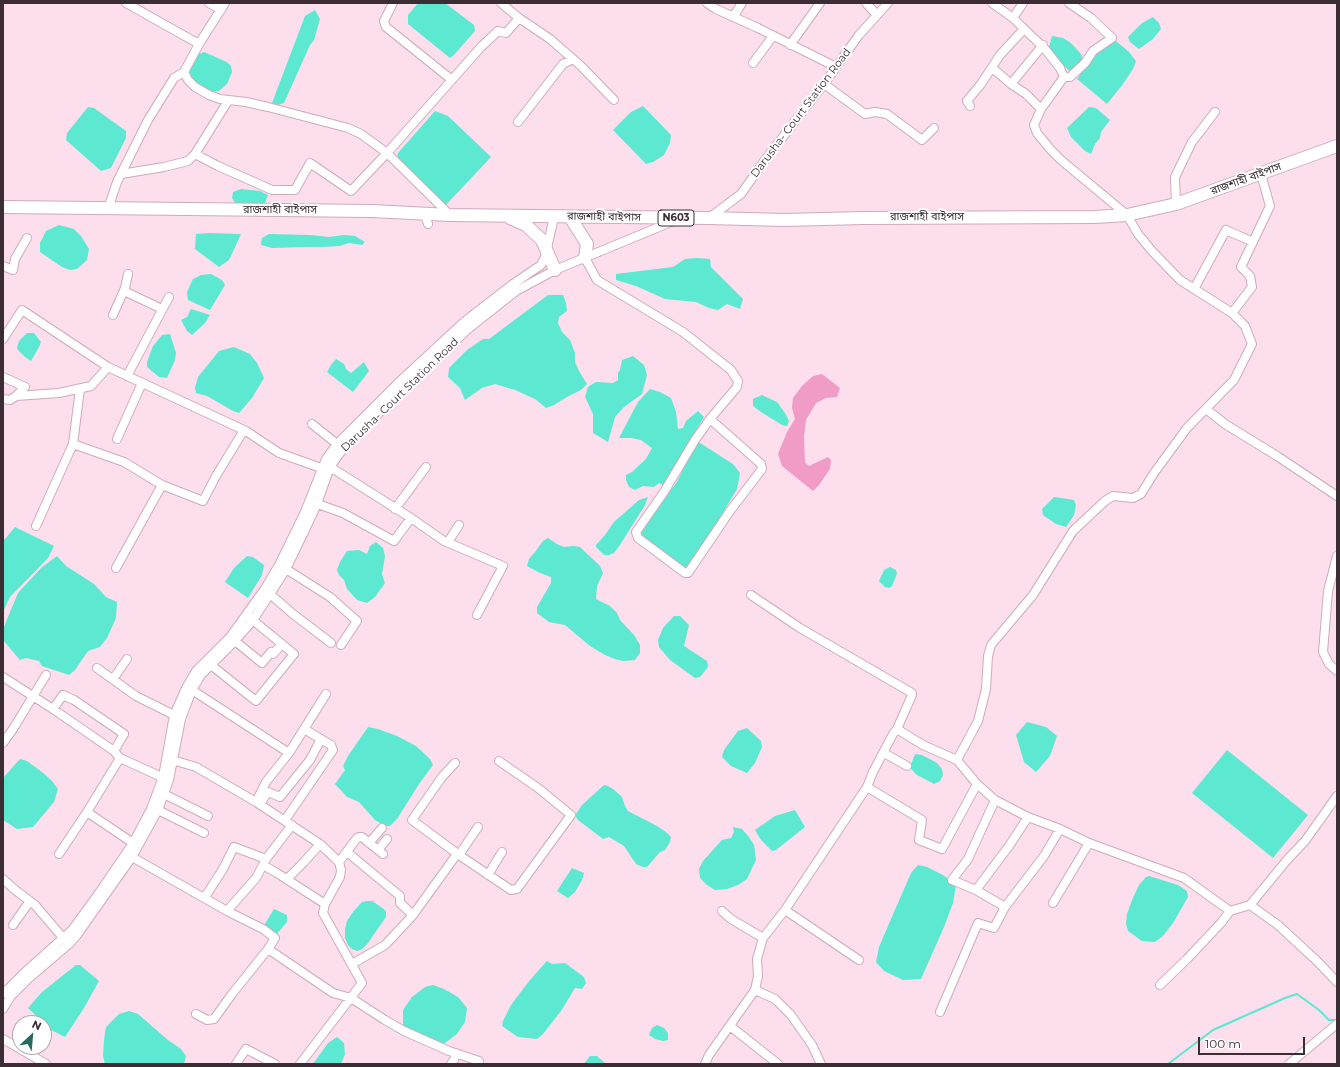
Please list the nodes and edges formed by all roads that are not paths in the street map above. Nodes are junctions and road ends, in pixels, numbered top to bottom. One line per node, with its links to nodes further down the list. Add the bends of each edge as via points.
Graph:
1 (126, 3): 20 (street)
2 (209, 3): 13 (street)
3 (394, 3): 29 (street, via 384,21 386,27)
4 (501, 3): 16 (street)
5 (707, 3): 15 (street)
6 (742, 3): 15 (street)
7 (820, 3): 21 (street)
8 (866, 3): 14 (street)
9 (888, 3): 14 (street, Darusha- Court Station Road)
10 (992, 3): 17 (street)
11 (1023, 3): 17 (street)
12 (1069, 3): 28 (street, via 1091,18 1112,38 1093,51 1070,77)
13 (223, 6): 20 (street)
14 (877, 14): 25 (street, Darusha- Court Station Road)
15 (734, 16): 19 (street)
16 (519, 18): 23 (street); 29 (street, via 506,33 498,30)
17 (1014, 18): 18 (street)
18 (1024, 29): 26 (street); 28 (street, via 1045,49)
19 (774, 36): 21 (street); 24 (street)
20 (199, 44): 27 (street)
21 (790, 44): 25 (street)
22 (1043, 45): 31 (street)
23 (573, 58): 32 (street); 37 (street, via 563,64)
24 (753, 63)
25 (836, 67): 30 (street, Darusha- Court Station Road)
26 (991, 69): 31 (street); 34 (street, via 967,101)
27 (184, 72): 33 (street, via 195,87); 42 (street, via 174,78 148,120)
28 (1064, 77): 35 (street)
29 (452, 80): 40 (street)
30 (824, 84): 38 (street, via 865,114 887,114 922,140); 53 (street, Darusha- Court Station Road, via 741,194)
31 (1011, 84): 35 (street)
32 (614, 100)
33 (228, 101): 40 (street, via 246,102 348,128); 41 (street)
34 (970, 106)
35 (1041, 109): 49 (street, via 1034,125 1037,133 1061,160)
36 (1216, 112): 44 (street, via 1192,142 1175,177)
37 (518, 122)
38 (934, 128)
39 (1337, 146): 43 (highway, রাজশাহী বাইপাস / N603)
40 (387, 153): 41 (street, via 351,191 310,163 295,190 272,190); 47 (street)
41 (195, 154): 42 (street, via 182,163)
42 (121, 174): 46 (street)
43 (1261, 174): 44 (highway, রাজশাহী বাইপাস / N603); 55 (street, via 1270,206)
44 (1176, 204): 49 (highway, রাজশাহী বাইপাস / N603)
45 (3, 207): 46 (highway, রাজশাহী বাইপাস / N603)
46 (108, 209): 47 (highway, রাজশাহী বাইপাস / N603, via 372,211 426,219)
47 (450, 215): 48 (highway, রাজশাহী বাইপাস / N603)
48 (503, 215): 50 (highway, রাজশাহী বাইপাস / N603); 56 (highway, via 531,230 542,240)
49 (1127, 215): 53 (highway, রাজশাহী বাইপাস / N603, via 784,220); 61 (street, via 1152,252 1180,280)
50 (554, 217): 51 (highway, রাজশাহী বাইপাস / N603); 56 (street, Darusha- Court Station Road)
51 (570, 217): 52 (highway, রাজশাহী বাইপাস / N603); 57 (highway, via 587,244)
52 (680, 218): 53 (highway, রাজশাহী বাইপাস / N603); 57 (street, Darusha- Court Station Road)
53 (709, 218)
54 (27, 238): 58 (street, via 15,259 13,270)
55 (1253, 242): 61 (street, via 1226,230); 65 (street, via 1241,267 1250,276 1252,287)
56 (547, 252): 59 (highway); 81 (street, Darusha- Court Station Road, via 541,265 464,322)
57 (585, 258): 59 (street, Darusha- Court Station Road); 76 (street, via 598,280 683,332 731,370 738,384)
58 (3, 266)
59 (555, 270): 82 (street, Darusha- Court Station Road, via 516,291 468,329)
60 (128, 274): 62 (street)
61 (1194, 289): 65 (street)
62 (124, 291): 64 (street); 66 (street)
63 (169, 297): 64 (street)
64 (162, 309): 69 (street)
65 (1232, 313): 75 (street, via 1245,326 1252,344 1234,380)
66 (113, 315)
67 (3, 339): 68 (street, via 22,310)
68 (108, 367): 69 (street); 72 (street, via 91,386)
69 (127, 376): 71 (street)
70 (3, 378): 73 (street, via 25,387)
71 (142, 383): 78 (street); 79 (street)
72 (80, 388): 73 (street, via 59,393); 80 (street)
73 (16, 396): 74 (street, via 10,400)
74 (3, 399)
75 (1206, 409): 85 (street); 124 (street, via 1187,428 1141,494 1133,498 1113,496 1105,500 1073,531 1033,595 991,645 986,689 978,721)
76 (710, 419): 76 (street, via 636,532 638,538 685,573 688,573 763,466)
77 (312, 424): 81 (street)
78 (244, 430): 82 (street, via 279,453); 84 (street, via 203,501)
79 (118, 439)
80 (73, 444): 84 (street, via 124,462); 90 (street)
81 (337, 444): 82 (street, Darusha- Court Station Road)
82 (325, 466): 86 (street, Darusha- Court Station Road); 87 (street)
83 (426, 467): 87 (street)
84 (162, 485): 93 (street)
85 (1337, 496)
86 (313, 502): 88 (street, via 343,513 394,541); 94 (street, Darusha- Court Station Road); 98 (street, Darusha- Court Station Road)
87 (395, 509): 88 (street)
88 (411, 518): 91 (street)
89 (459, 525): 91 (street)
90 (36, 526)
91 (448, 542): 97 (street, via 503,566)
92 (1337, 556): 106 (street, via 1328,591 1323,652 1329,664)
93 (116, 568)
94 (286, 568): 95 (street, Darusha- Court Station Road); 102 (street, via 330,597 358,621)
95 (270, 594): 98 (street, Darusha- Court Station Road); 100 (street)
96 (751, 595): 116 (street, via 800,628 912,693)
97 (477, 615)
98 (250, 617): 99 (street, Darusha- Court Station Road); 101 (street); 114 (street, Darusha- Court Station Road, via 196,671)
99 (236, 641): 101 (street, via 262,664 271,652 273,654); 104 (street, Darusha- Court Station Road)
100 (330, 643)
101 (282, 644): 104 (street, via 294,654 256,702)
102 (341, 645)
103 (127, 660): 109 (street)
104 (211, 665): 110 (street, Darusha- Court Station Road)
105 (97, 668): 109 (street)
106 (1337, 671)
107 (46, 675): 112 (street)
108 (3, 677): 112 (street)
109 (113, 679): 114 (street, via 136,696)
110 (192, 690): 120 (street); 123 (street, Darusha- Court Station Road)
111 (326, 694): 115 (street)
112 (33, 696): 113 (street); 118 (street)
113 (53, 709): 119 (street); 119 (street, via 63,695 124,734)
114 (174, 715): 123 (street, Darusha- Court Station Road)
115 (304, 729): 117 (street); 120 (street)
116 (897, 729): 121 (street); 124 (street, via 923,745)
117 (321, 739): 134 (street, via 310,760 280,797 267,793); 139 (street, via 331,745 333,750)
118 (3, 742)
119 (114, 751): 122 (street)
120 (289, 753): 134 (street, via 266,782)
121 (884, 753): 127 (street); 130 (street)
122 (120, 758): 128 (street); 136 (street)
123 (170, 759): 128 (street, Darusha- Court Station Road); 134 (street, via 196,767)
124 (957, 760): 129 (street)
125 (499, 761): 156 (street, via 571,815 517,889 511,890)
126 (456, 763): 152 (street, via 442,777 412,820)
127 (908, 766)
128 (166, 778): 131 (street, Darusha- Court Station Road); 145 (street, Darusha- Court Station Road)
129 (977, 784): 130 (street, via 942,849 919,840 922,820); 133 (street)
130 (867, 787): 166 (street)
131 (164, 794): 135 (street, Darusha- Court Station Road); 137 (street)
132 (1337, 796): 164 (street, via 1305,841)
133 (996, 800): 138 (street); 159 (street, via 968,859 952,880)
134 (258, 803): 139 (street)
135 (158, 810): 143 (street); 153 (street, Darusha- Court Station Road)
136 (87, 812): 145 (street); 151 (street)
137 (208, 816)
138 (1028, 818): 142 (street); 159 (street)
139 (288, 822): 148 (street); 154 (street)
140 (478, 827): 152 (street)
141 (382, 828): 146 (street)
142 (1060, 829): 147 (street); 165 (street, via 1044,856)
143 (204, 833)
144 (387, 839): 146 (street, via 381,852)
145 (133, 842): 172 (street, Darusha- Court Station Road, via 99,893)
146 (369, 843): 149 (street, via 362,837 357,838)
147 (1089, 843): 162 (street); 169 (street, via 1184,878)
148 (320, 844): 155 (street); 158 (street)
149 (347, 852): 155 (street); 170 (street, via 400,896 400,903)
150 (502, 852): 156 (street)
151 (59, 854)
152 (458, 854): 156 (street); 170 (street)
153 (132, 857): 160 (street); 182 (street, Darusha- Court Station Road, via 77,935 28,979 11,996)
154 (264, 862): 158 (street); 160 (street, via 234,847); 167 (street, via 256,878)
155 (339, 862): 163 (street, via 340,877)
156 (488, 875)
157 (3, 879): 161 (street)
158 (287, 879): 163 (street)
159 (976, 890): 165 (street)
160 (205, 898): 167 (street)
161 (30, 901): 171 (street); 172 (street)
162 (1053, 903)
163 (325, 904): 176 (street, via 323,913)
164 (1250, 905): 169 (street); 177 (street, via 1278,925)
165 (1005, 907): 183 (street, via 994,928 978,922)
166 (785, 910): 173 (street); 175 (street)
167 (227, 911): 174 (street, via 275,938)
168 (722, 911): 173 (street)
169 (1230, 911): 178 (street, via 1188,959)
170 (413, 915): 176 (street, via 385,945)
171 (13, 925)
172 (64, 938): 180 (street, Darusha- Court Station Road)
173 (763, 938): 179 (street, via 757,959 758,976)
174 (268, 949): 181 (street, via 333,993); 184 (street, via 214,1019 207,1020)
175 (859, 960)
176 (352, 964): 181 (street, via 362,982)
177 (1337, 982)
178 (1160, 985)
179 (755, 990): 186 (street); 197 (street, via 775,999 791,1015)
180 (3, 994)
181 (352, 998): 188 (street, via 404,1031); 193 (street)
182 (3, 1009)
183 (940, 1012)
184 (196, 1014)
185 (1336, 1025): 198 (street)
186 (730, 1026): 195 (street); 196 (street)
187 (3, 1039): 190 (street)
188 (456, 1053): 189 (street); 194 (street)
189 (479, 1061)
190 (46, 1064)
191 (236, 1064): 192 (street, via 246,1049)
192 (275, 1064)
193 (300, 1064)
194 (452, 1064)
195 (705, 1064)
196 (778, 1064)
197 (821, 1064)
198 (1289, 1064)

